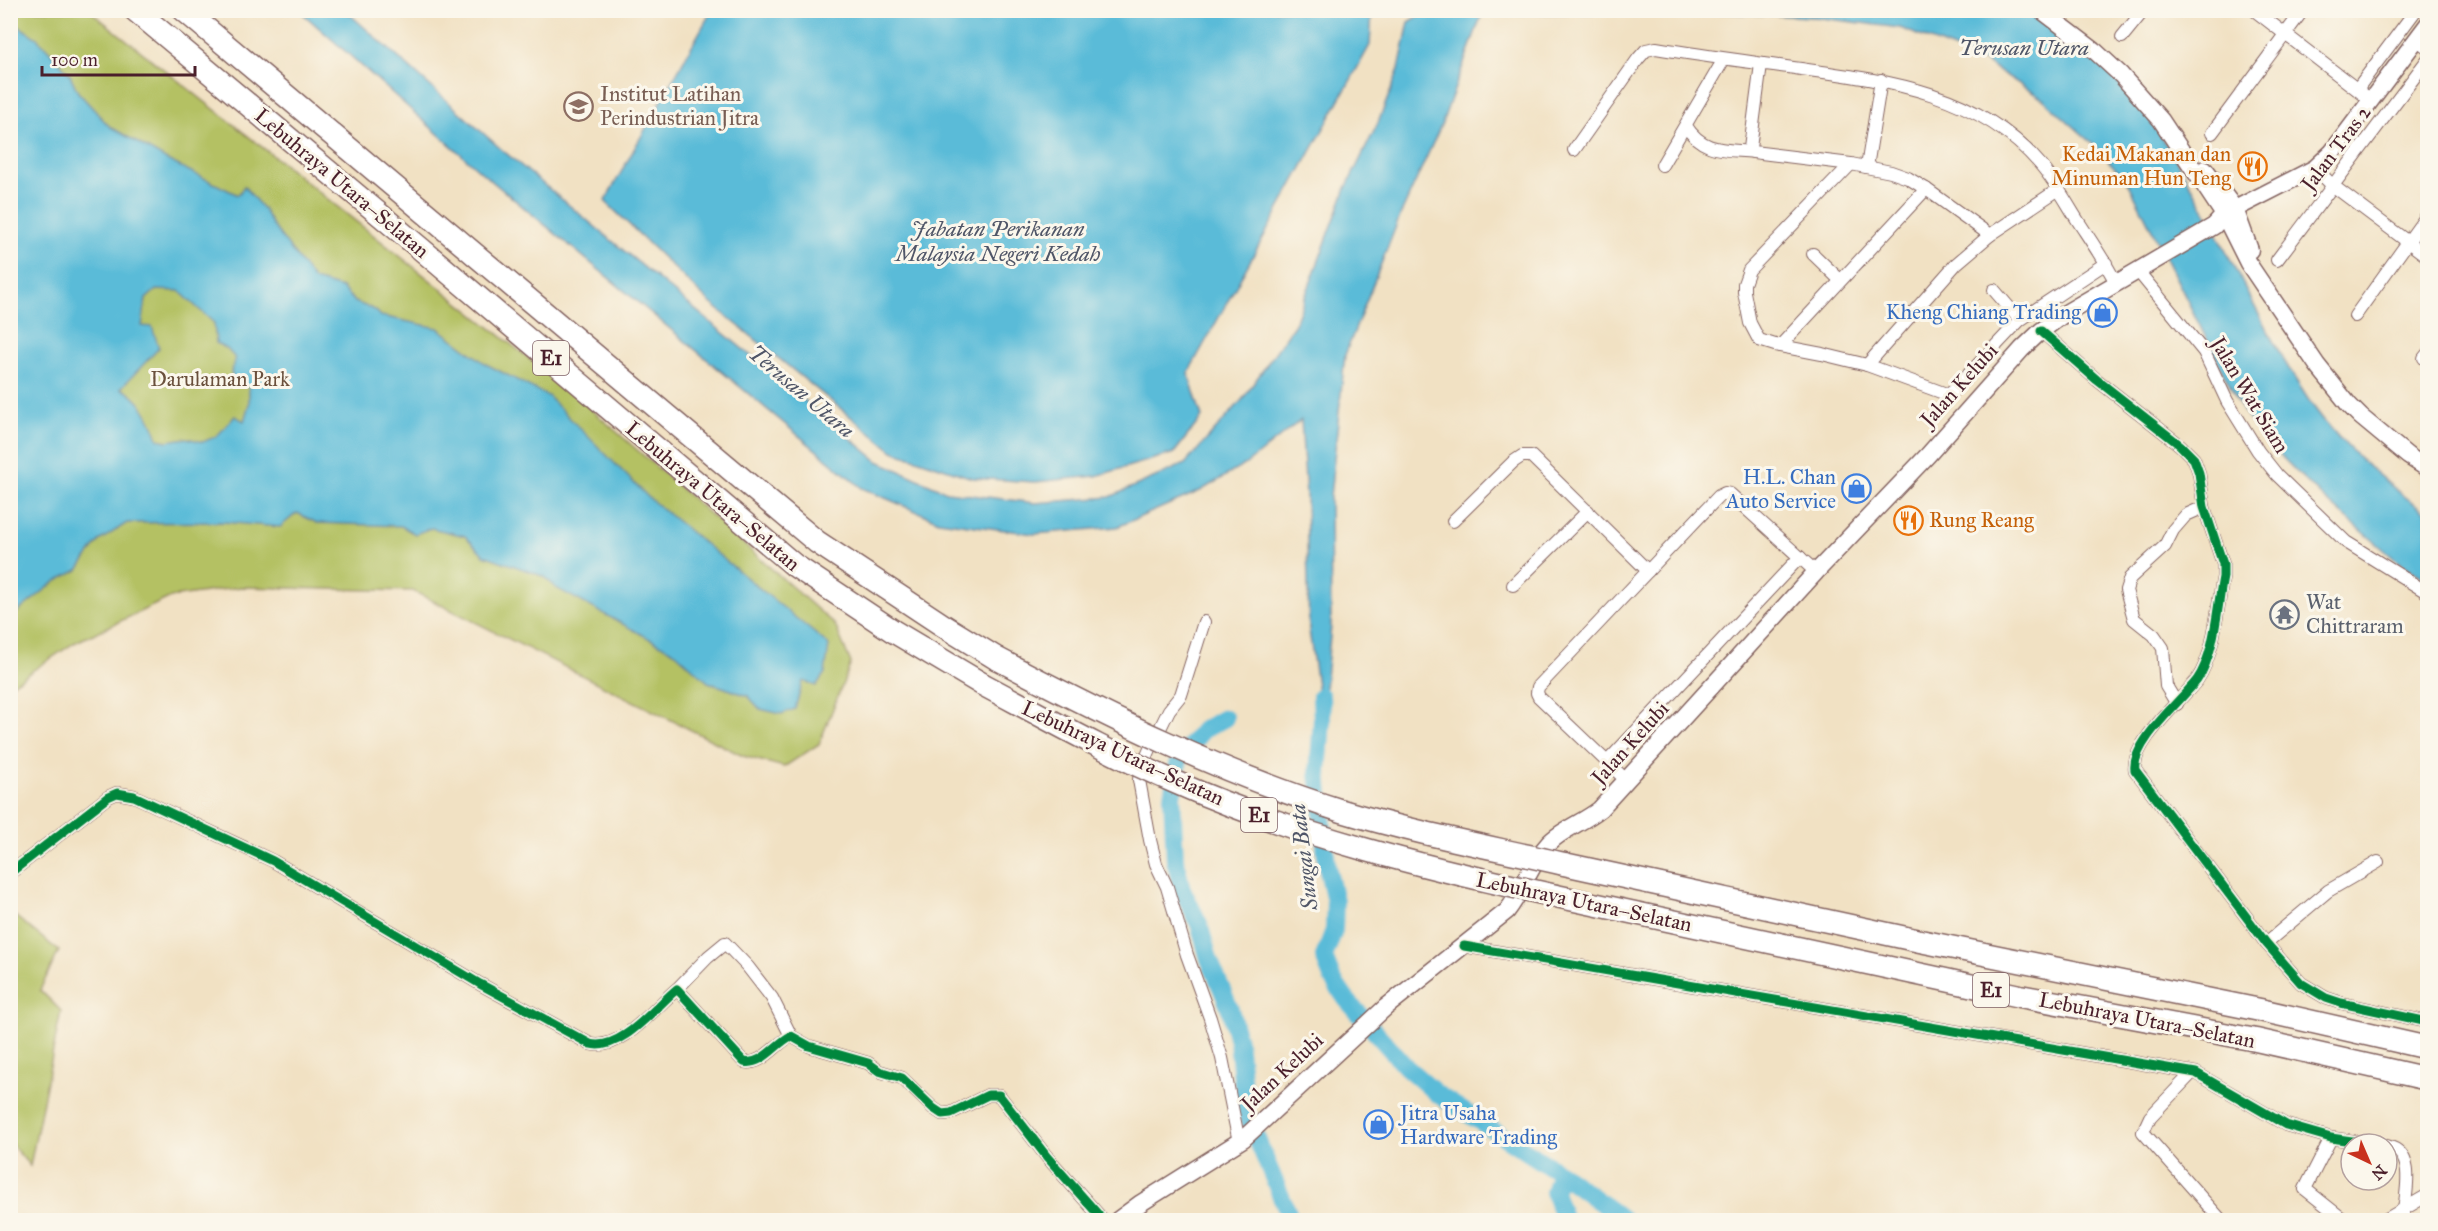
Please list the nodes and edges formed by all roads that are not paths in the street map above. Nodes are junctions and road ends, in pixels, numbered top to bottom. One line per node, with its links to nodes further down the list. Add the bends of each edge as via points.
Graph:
1 (135, 10): 67 (highway, Lebuhraya Utara–Selatan / E1, bridge, via 794,565 982,684 1178,783 1330,839 1431,868)
2 (184, 10): 65 (highway, Lebuhraya Utara–Selatan / E1, bridge, via 817,542 996,658 1217,766 1342,811 1564,864)
3 (2042, 10): 30 (main road, via 2121,75 2178,144 2193,155)
4 (2144, 10): 10 (street)
5 (2254, 10): 9 (street)
6 (2303, 10): 9 (street)
7 (2415, 10): 16 (street)
8 (2427, 24): 11 (main road)
9 (2285, 34): 16 (street); 19 (street)
10 (2122, 37)
11 (2422, 44): 17 (main road)
12 (1724, 59): 14 (street); 18 (street); 20 (street, via 1656,48 1646,50)
13 (2427, 59): 26 (street, Jalan Tras 2)
14 (1761, 64): 15 (street); 21 (street, via 1750,148)
15 (1881, 80): 24 (street); 28 (street, via 1924,90 1975,112 2021,146)
16 (2357, 89): 17 (street)
17 (2372, 101): 25 (main road, via 2332,152)
18 (1686, 126): 21 (street, via 1699,142 1709,147); 23 (street)
19 (2212, 133)
20 (1574, 150)
21 (1753, 152): 22 (street)
22 (1851, 164): 24 (street); 45 (street, via 1745,278 1744,292 1756,336)
23 (1662, 165)
24 (1867, 167): 27 (street, via 1908,178)
25 (2308, 172): 26 (street); 30 (main road, Jalan Kelubi)
26 (2332, 185): 32 (street); 35 (street, Jalan Tras 2)
27 (1926, 189): 31 (street); 38 (street)
28 (2059, 189): 31 (street); 36 (street)
29 (2427, 214): 32 (street)
30 (2226, 220): 37 (main road, Jalan Kelubi); 48 (main road, via 2317,365 2349,405)
31 (1990, 236): 47 (street, via 1956,264)
32 (2407, 242): 34 (street); 41 (street)
33 (1813, 254): 38 (street)
34 (2427, 257)
35 (2277, 260)
36 (2106, 263): 39 (street); 42 (street)
37 (2143, 266): 39 (main road, Jalan Kelubi); 56 (street, Jalan Wat Siam, via 2204,352 2227,401 2277,475 2346,542)
38 (1840, 280): 45 (street)
39 (2116, 283): 43 (main road, Jalan Kelubi)
40 (1994, 290): 42 (street)
41 (2355, 316)
42 (2020, 320): 44 (street)
43 (2041, 331): 46 (main road, Jalan Kelubi); 49 (street, via 2194,459)
44 (2006, 334): 46 (street); 47 (street, via 1949,394)
45 (1780, 346): 47 (street)
46 (2022, 349): 54 (main road, Jalan Kelubi)
47 (1867, 365)
48 (2427, 469)
49 (2204, 507): 58 (street, via 2223,564 2223,577 2206,664); 58 (street, via 2186,515 2165,546 2130,578 2126,590 2134,619 2163,648 2166,686)
50 (1588, 512): 51 (street, via 1531,456 1522,456); 53 (street); 55 (street)
51 (1453, 521)
52 (1800, 557): 53 (street, via 1725,493); 54 (street); 59 (street)
53 (1648, 571): 59 (street, via 1538,687 1539,697)
54 (1816, 572): 60 (main road, Jalan Kelubi)
55 (1513, 585)
56 (2427, 593)
57 (1204, 622): 75 (street, via 1181,695 1169,710 1139,780 1156,864 1167,887 1222,1058)
58 (2177, 704): 63 (street, via 2136,754 2135,770)
59 (1607, 762): 60 (street)
60 (1627, 781): 64 (main road, Jalan Kelubi, via 1586,820 1551,840 1516,900)
61 (2378, 862): 63 (street, via 2328,891)
62 (10, 873): 66 (street, via 117,793 134,796 273,861 480,984 590,1044 603,1046 620,1039)
63 (2266, 943): 68 (street, via 2301,983 2326,998)
64 (1464, 946): 71 (street); 75 (main road, Jalan Kelubi, via 1386,1007)
65 (2028, 962): 67 (highway); 70 (highway, Lebuhraya Utara–Selatan / E1)
66 (677, 989): 69 (street, via 744,1062 756,1062); 69 (street, via 725,943 772,998)
67 (2020, 996): 72 (highway, Lebuhraya Utara–Selatan / E1, via 2256,1040)
68 (2427, 1022)
69 (791, 1036): 79 (street, via 902,1078 942,1114 988,1095 999,1095)
70 (2427, 1048)
71 (2192, 1073): 73 (street, via 2277,1120); 81 (street, via 2150,1117 2143,1132)
72 (2427, 1079)
73 (2331, 1138): 74 (street); 82 (street, via 2305,1189)
74 (2339, 1139)
75 (1241, 1140): 80 (main road, Jalan Kelubi)
76 (2399, 1152): 78 (street, via 2405,1159)
77 (2427, 1195): 78 (street)
78 (2405, 1214): 83 (street)
79 (1103, 1221)
80 (1118, 1221)
81 (2221, 1221)
82 (2344, 1221)
83 (2385, 1221)

